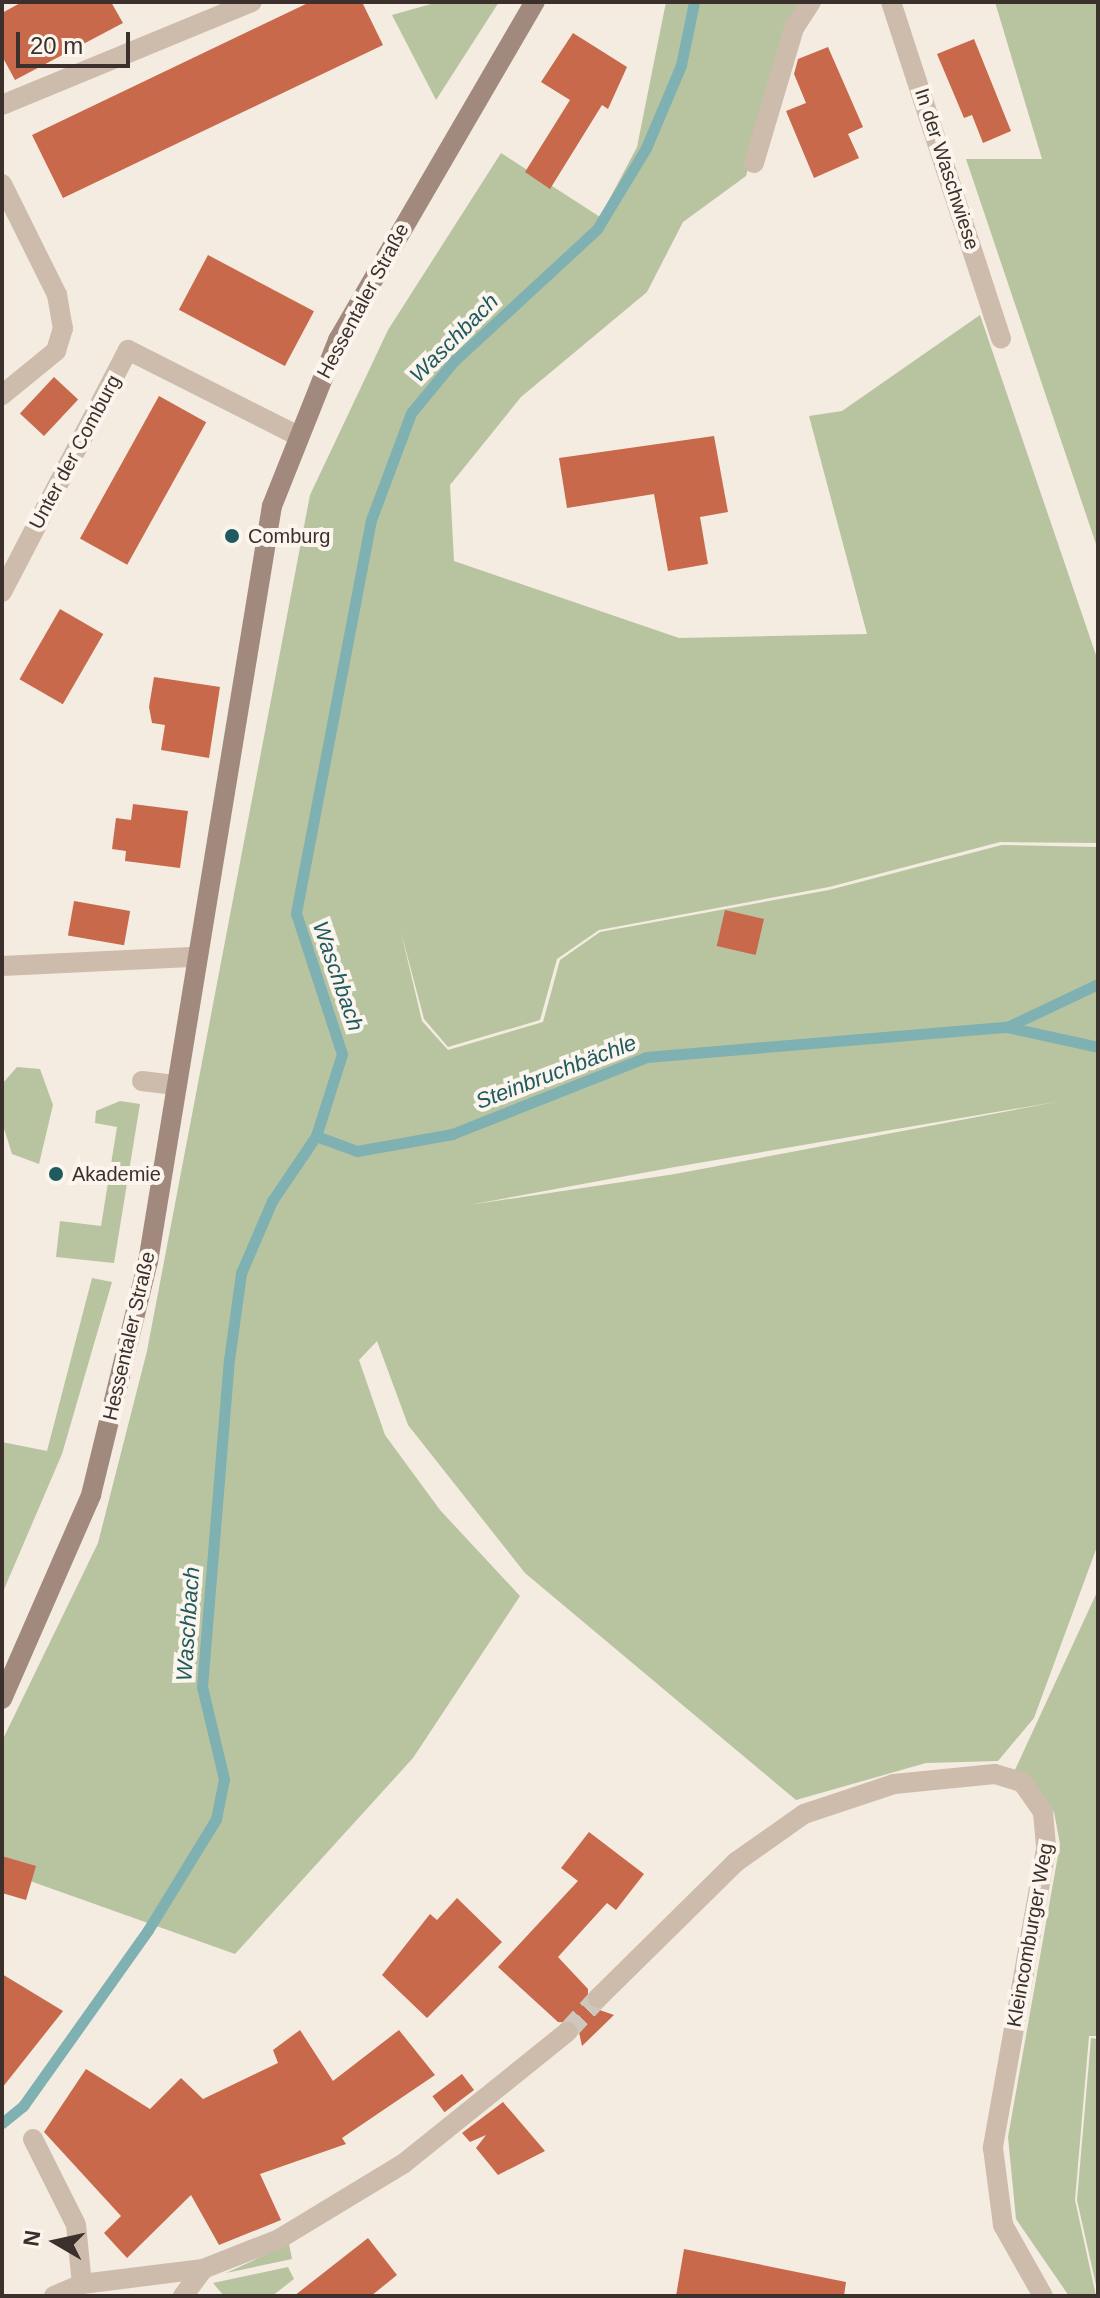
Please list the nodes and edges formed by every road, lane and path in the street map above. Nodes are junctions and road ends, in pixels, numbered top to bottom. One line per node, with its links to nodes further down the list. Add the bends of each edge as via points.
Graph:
1 (252, 2): 5 (street)
2 (535, 2): 10 (main road, Hessentaler Straße, via 338,340)
3 (811, 2): 6 (street, via 794,28)
4 (891, 2): 8 (street, In der Waschwiese)
5 (2, 105)
6 (754, 163)
7 (2, 184): 9 (street, via 57,295 63,328 56,351)
8 (1001, 338)
9 (2, 395)
10 (296, 435): 11 (street, Unter der Comburg, via 128,350); 12 (main road, Hessentaler Straße, via 255,589)
11 (2, 592)
12 (196, 957): 13 (street); 15 (main road, Hessentaler Straße)
13 (2, 966)
14 (142, 1081): 15 (street)
15 (177, 1085): 16 (main road, Hessentaler Straße, via 148,1262 91,1495)
16 (2, 1699)
17 (598, 1998): 24 (street, Kleincomburger Weg, via 736,1862 804,1814 894,1784 995,1774 1022,1782 1043,1812 1046,1849 993,2148 1003,2225)
18 (567, 2032): 20 (street, via 403,2164 279,2239)
19 (33, 2139): 21 (street, via 76,2225)
20 (203, 2269): 21 (street); 23 (street)
21 (82, 2284): 22 (street)
22 (54, 2296)
23 (183, 2296)
24 (1043, 2296)

